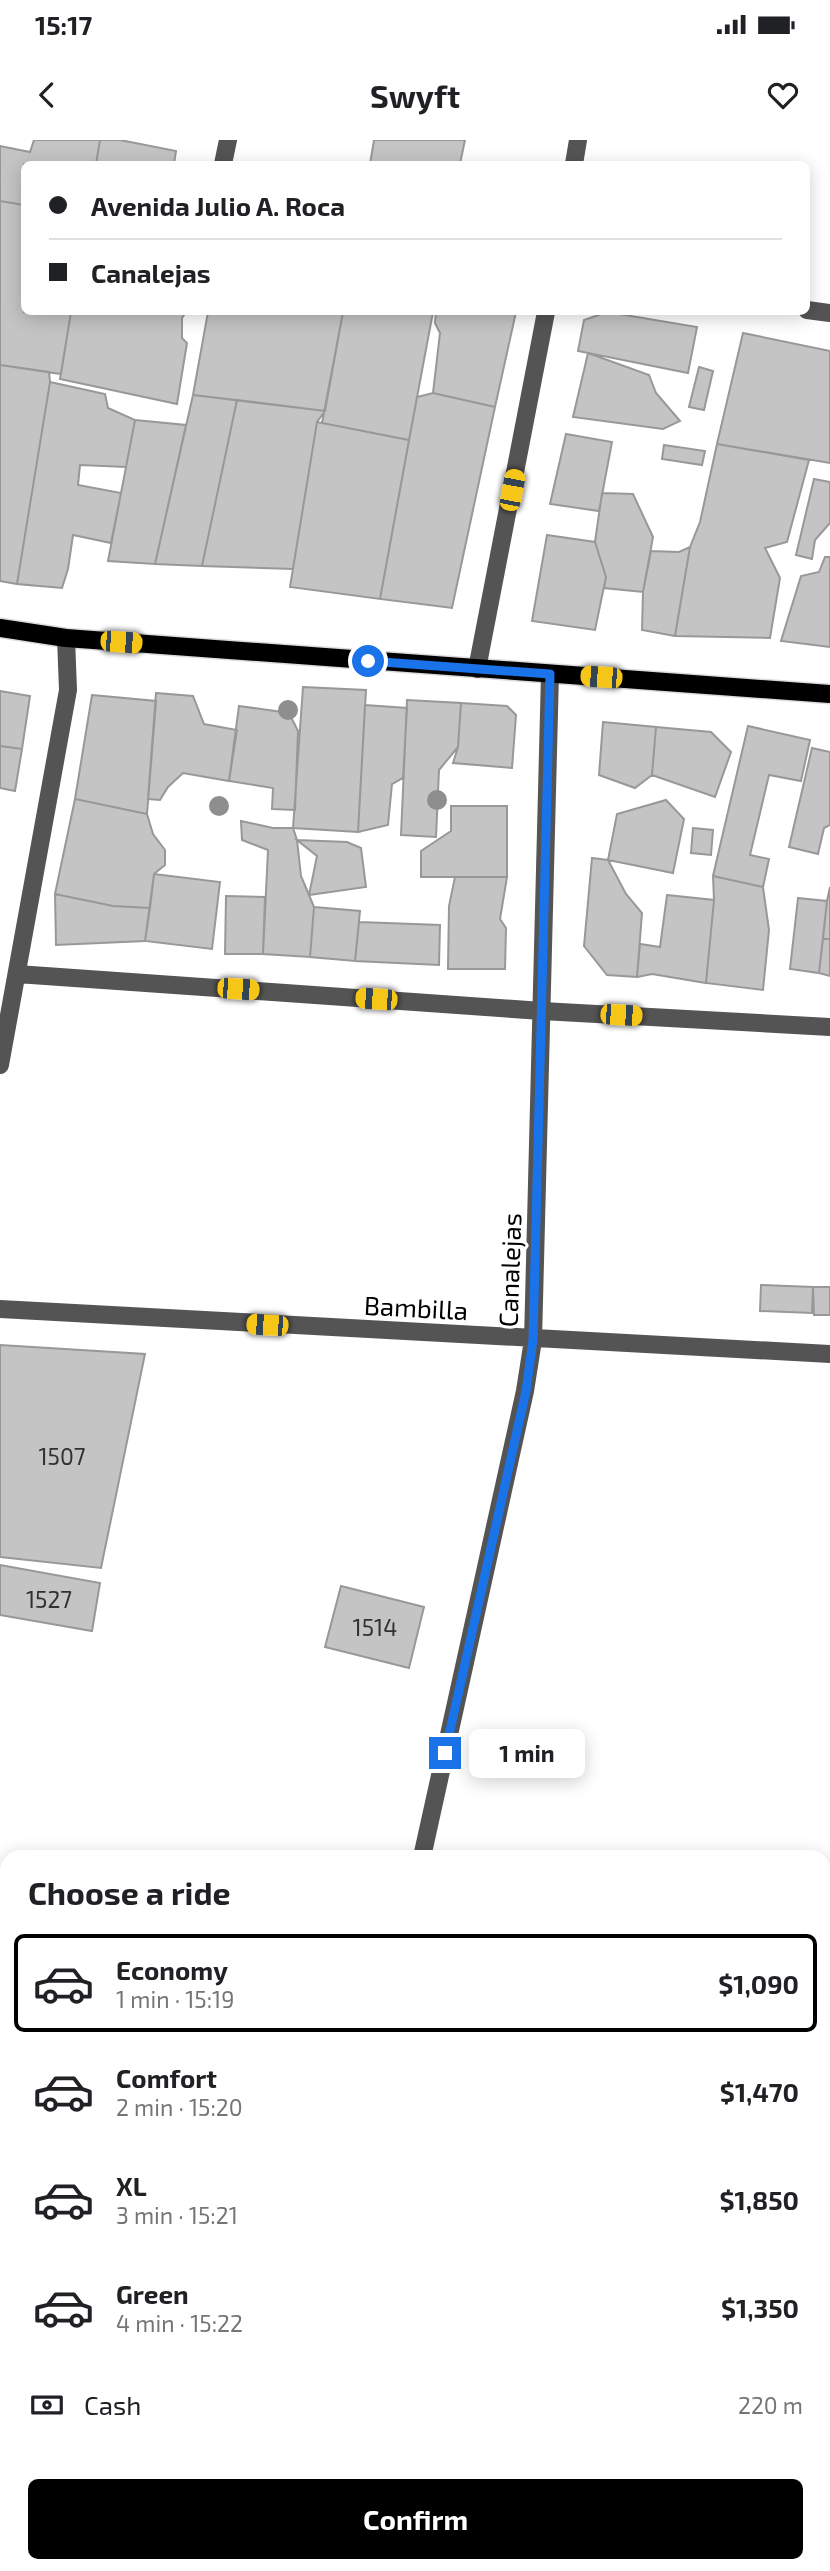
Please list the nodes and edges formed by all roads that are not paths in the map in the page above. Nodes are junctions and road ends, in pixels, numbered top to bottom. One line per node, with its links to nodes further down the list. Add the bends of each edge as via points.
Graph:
1 (228, 140): 3 (street)
2 (578, 140): 4 (street)
3 (224, 161)
4 (574, 161)
5 (810, 310): 6 (street)
6 (830, 313)
7 (545, 315): 10 (street)
8 (0, 628): 9 (main road)
9 (66, 638): 10 (main road); 13 (street, via 68,690)
10 (477, 669): 11 (main road)
11 (550, 674): 12 (main road); 14 (street, Canalejas)
12 (830, 694)
13 (17, 974): 14 (street); 16 (street)
14 (542, 1011): 15 (street); 18 (street, Canalejas)
15 (830, 1027)
16 (0, 1065)
17 (0, 1309): 18 (street, Bambilla)
18 (533, 1340): 19 (street, Bambilla); 20 (street, Canalejas, via 526,1391)
19 (830, 1354)
20 (424, 1850)

